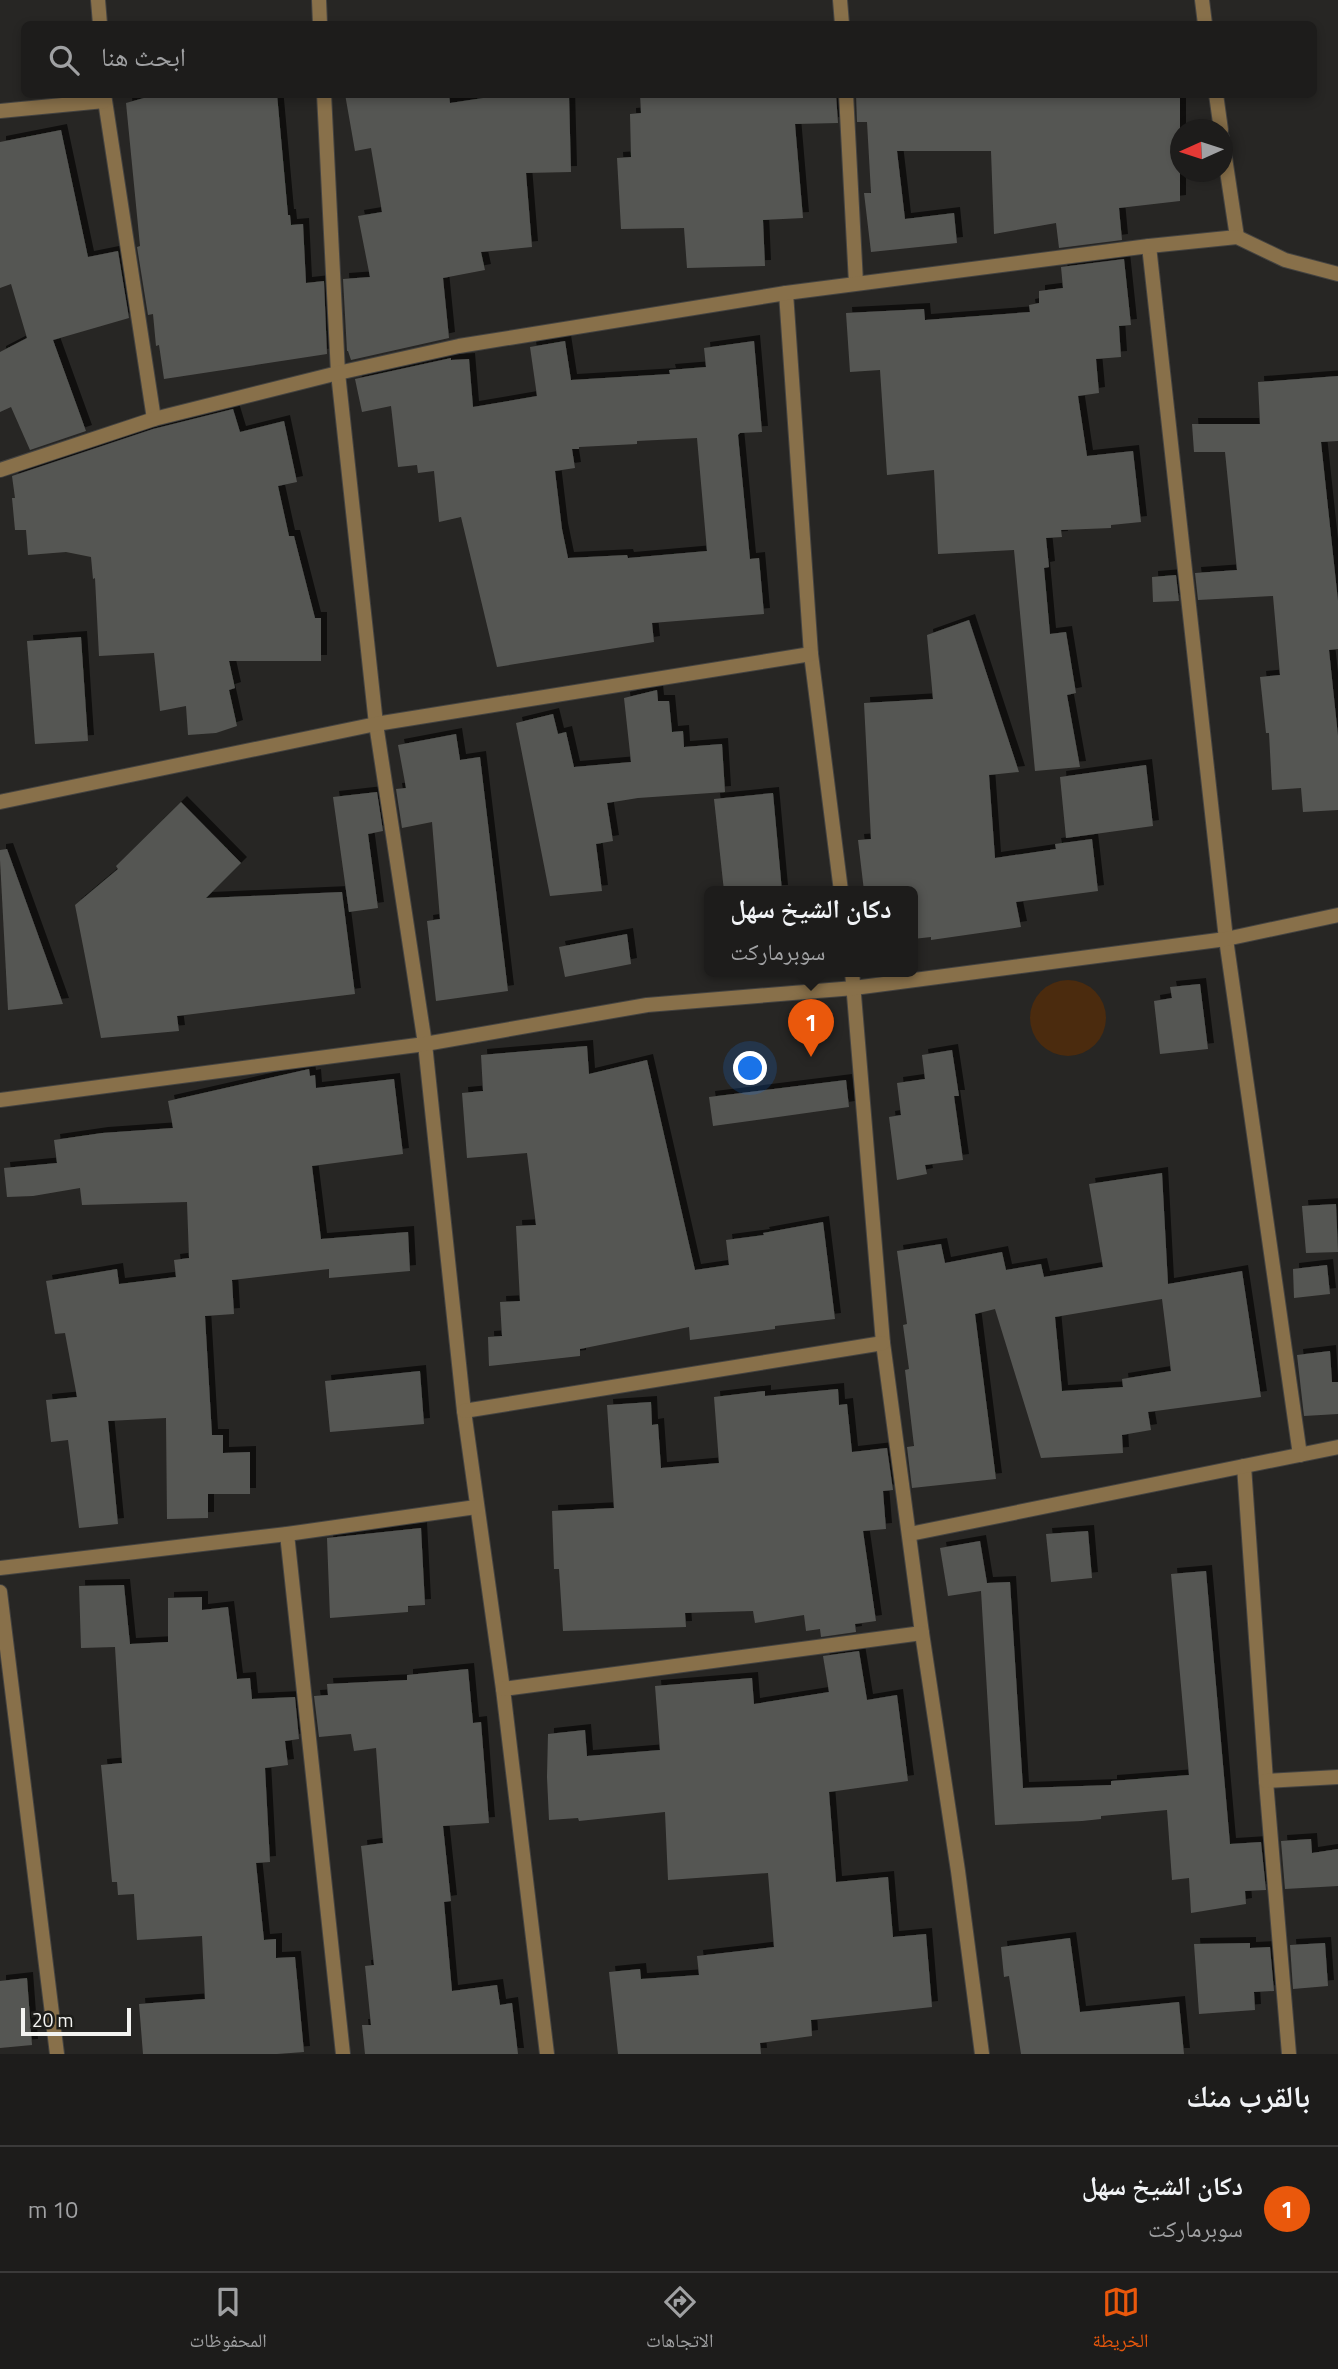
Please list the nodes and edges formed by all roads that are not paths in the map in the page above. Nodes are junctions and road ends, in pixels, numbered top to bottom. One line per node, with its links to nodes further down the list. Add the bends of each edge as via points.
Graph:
1 (98, 0): 5 (street)
2 (319, 0): 6 (street)
3 (840, 0): 7 (street)
4 (1202, 0): 8 (street)
5 (100, 21)
6 (320, 21)
7 (842, 21)
8 (1205, 21)
9 (104, 98): 13 (street); 22 (street)
10 (324, 98): 21 (street)
11 (846, 98): 19 (street)
12 (1217, 98): 14 (street)
13 (0, 111)
14 (1219, 119)
15 (1229, 182): 16 (street)
16 (1237, 237): 17 (street); 18 (street, via 1284,260)
17 (1149, 246): 19 (street); 29 (street)
18 (1338, 274)
19 (856, 283): 20 (street)
20 (786, 293): 21 (street, via 459,346); 24 (street)
21 (338, 373): 22 (street); 25 (street)
22 (154, 419): 23 (street)
23 (0, 470)
24 (811, 654): 25 (street); 27 (street)
25 (376, 724): 26 (street); 32 (street)
26 (0, 802)
27 (840, 886)
28 (1338, 915): 29 (street)
29 (1226, 939): 31 (street); 37 (street)
30 (853, 977): 31 (street)
31 (854, 988): 32 (street, via 648,1005); 34 (street)
32 (425, 1044): 33 (street); 35 (street)
33 (0, 1100)
34 (883, 1343): 35 (street); 41 (street)
35 (464, 1411): 39 (street)
36 (1338, 1447): 37 (street)
37 (1300, 1455): 38 (street)
38 (1244, 1466): 41 (street); 47 (street)
39 (476, 1507): 40 (street); 45 (street)
40 (287, 1534): 42 (street); 49 (street)
41 (910, 1534): 44 (street)
42 (0, 1568)
43 (0, 1592): 48 (street)
44 (922, 1633): 45 (street); 51 (street)
45 (503, 1689): 50 (street)
46 (1338, 1777): 47 (street)
47 (1266, 1781): 52 (street)
48 (57, 2054)
49 (343, 2054)
50 (547, 2054)
51 (982, 2054)
52 (1289, 2054)

